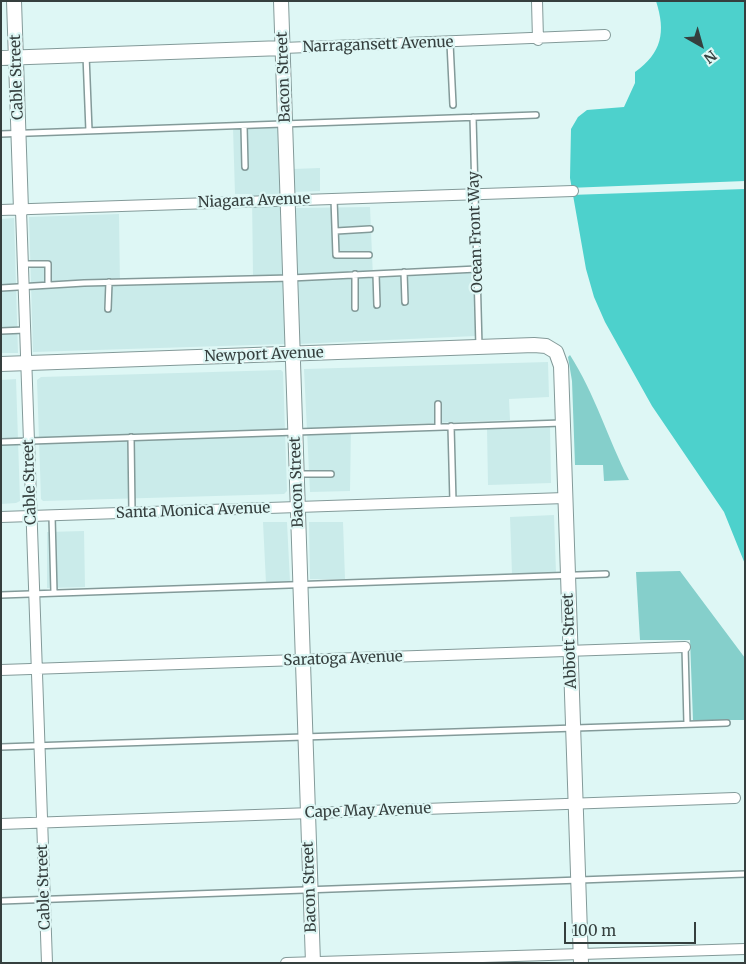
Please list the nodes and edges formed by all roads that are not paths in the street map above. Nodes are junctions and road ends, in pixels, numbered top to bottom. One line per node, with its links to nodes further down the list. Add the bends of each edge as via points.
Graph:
1 (14, 1): 9 (street, Cable Street)
2 (282, 1): 7 (street, Bacon Street)
3 (537, 1): 5 (street)
4 (605, 36): 5 (street, Narragansett Avenue)
5 (538, 40): 6 (street, Narragansett Avenue)
6 (450, 43): 7 (street, Narragansett Avenue); 11 (lane)
7 (283, 48): 8 (street, Narragansett Avenue); 14 (street, Bacon Street)
8 (86, 55): 9 (street, Narragansett Avenue); 16 (lane)
9 (16, 57): 10 (street, Narragansett Avenue); 18 (street, Cable Street)
10 (1, 58)
11 (453, 105)
12 (536, 115): 13 (lane)
13 (473, 117): 14 (lane); 21 (lane, Ocean Front Way)
14 (286, 124): 15 (lane); 23 (street, Bacon Street)
15 (244, 126): 16 (lane); 19 (lane)
16 (89, 132): 18 (lane)
17 (1, 134): 18 (lane)
18 (19, 134): 25 (street, Cable Street)
19 (245, 167)
20 (573, 191): 21 (street, Niagara Avenue)
21 (474, 194): 22 (street, Niagara Avenue); 30 (lane, Ocean Front Way)
22 (334, 199): 23 (street, Niagara Avenue); 27 (lane)
23 (288, 200): 25 (street, Niagara Avenue); 34 (street, Bacon Street)
24 (1, 210): 25 (street, Niagara Avenue)
25 (21, 210): 29 (street, Cable Street)
26 (370, 228): 27 (lane)
27 (336, 230): 28 (lane, via 336,255)
28 (369, 255)
29 (23, 264): 36 (lane, via 48,264); 37 (street, Cable Street)
30 (477, 269): 31 (lane); 46 (lane, Ocean Front Way)
31 (404, 272): 33 (lane); 39 (lane)
32 (355, 274): 33 (lane); 34 (lane); 41 (lane)
33 (376, 274): 40 (lane)
34 (291, 278): 35 (lane); 47 (street, Bacon Street)
35 (110, 282): 36 (lane); 42 (lane)
36 (48, 285): 37 (lane)
37 (23, 287): 38 (lane); 43 (street, Cable Street)
38 (1, 288)
39 (405, 302)
40 (377, 305)
41 (355, 308)
42 (108, 309)
43 (25, 330): 44 (lane); 48 (street, Cable Street)
44 (1, 331)
45 (526, 345): 46 (street, Newport Avenue); 51 (street, Abbott Street, via 552,348 560,358)
46 (479, 348): 47 (street, Newport Avenue)
47 (293, 354): 48 (street, Newport Avenue); 54 (street, Bacon Street)
48 (26, 363): 49 (street, Newport Avenue); 56 (street, Cable Street)
49 (1, 364)
50 (438, 404): 52 (lane)
51 (562, 423): 53 (lane); 60 (street, Abbott Street)
52 (438, 426): 53 (lane); 54 (lane)
53 (451, 426): 61 (lane)
54 (296, 431): 55 (lane); 58 (street, Bacon Street)
55 (131, 437): 56 (lane); 63 (lane)
56 (29, 441): 57 (lane); 64 (street, Cable Street)
57 (1, 442)
58 (297, 474): 59 (lane); 62 (street, Bacon Street)
59 (331, 474)
60 (565, 498): 61 (street, Santa Monica Avenue); 68 (street, Abbott Street)
61 (453, 503): 62 (street, Santa Monica Avenue)
62 (298, 507): 63 (street, Santa Monica Avenue); 69 (street, Bacon Street)
63 (132, 512): 65 (street, Santa Monica Avenue)
64 (32, 516): 65 (street, Santa Monica Avenue); 66 (street, Santa Monica Avenue); 71 (street, Cable Street)
65 (52, 516): 70 (lane)
66 (1, 517)
67 (606, 574): 68 (lane)
68 (568, 575): 69 (lane); 74 (street, Abbott Street)
69 (300, 584): 70 (lane); 75 (street, Bacon Street)
70 (54, 593): 71 (lane)
71 (34, 594): 72 (lane); 76 (street, Cable Street)
72 (1, 595)
73 (685, 647): 74 (street, Saratoga Avenue); 79 (lane)
74 (570, 651): 75 (street, Saratoga Avenue); 80 (street, Abbott Street)
75 (303, 660): 76 (street, Saratoga Avenue); 81 (street, Bacon Street)
76 (37, 669): 77 (street, Saratoga Avenue); 82 (street, Cable Street)
77 (1, 670)
78 (727, 723): 79 (lane)
79 (687, 724): 80 (lane)
80 (573, 729): 81 (lane); 85 (street, Abbott Street)
81 (305, 738): 82 (lane); 86 (street, Bacon Street)
82 (39, 746): 83 (lane); 87 (street, Cable Street)
83 (1, 748)
84 (734, 798): 85 (street, Cape May Avenue)
85 (575, 804): 86 (street, Cape May Avenue); 90 (street, Abbott Street)
86 (308, 814): 87 (street, Cape May Avenue); 91 (street, Bacon Street)
87 (41, 822): 88 (street, Cape May Avenue); 92 (street, Cable Street)
88 (1, 824)
89 (745, 874): 90 (lane)
90 (577, 880): 91 (lane); 95 (street, Abbott Street)
91 (310, 890): 92 (lane); 96 (street, Bacon Street)
92 (44, 899): 93 (lane); 97 (street, Cable Street)
93 (1, 901)
94 (745, 949): 95 (street)
95 (581, 958): 96 (street)
96 (313, 962): 98 (street)
97 (47, 963)
98 (286, 963)

